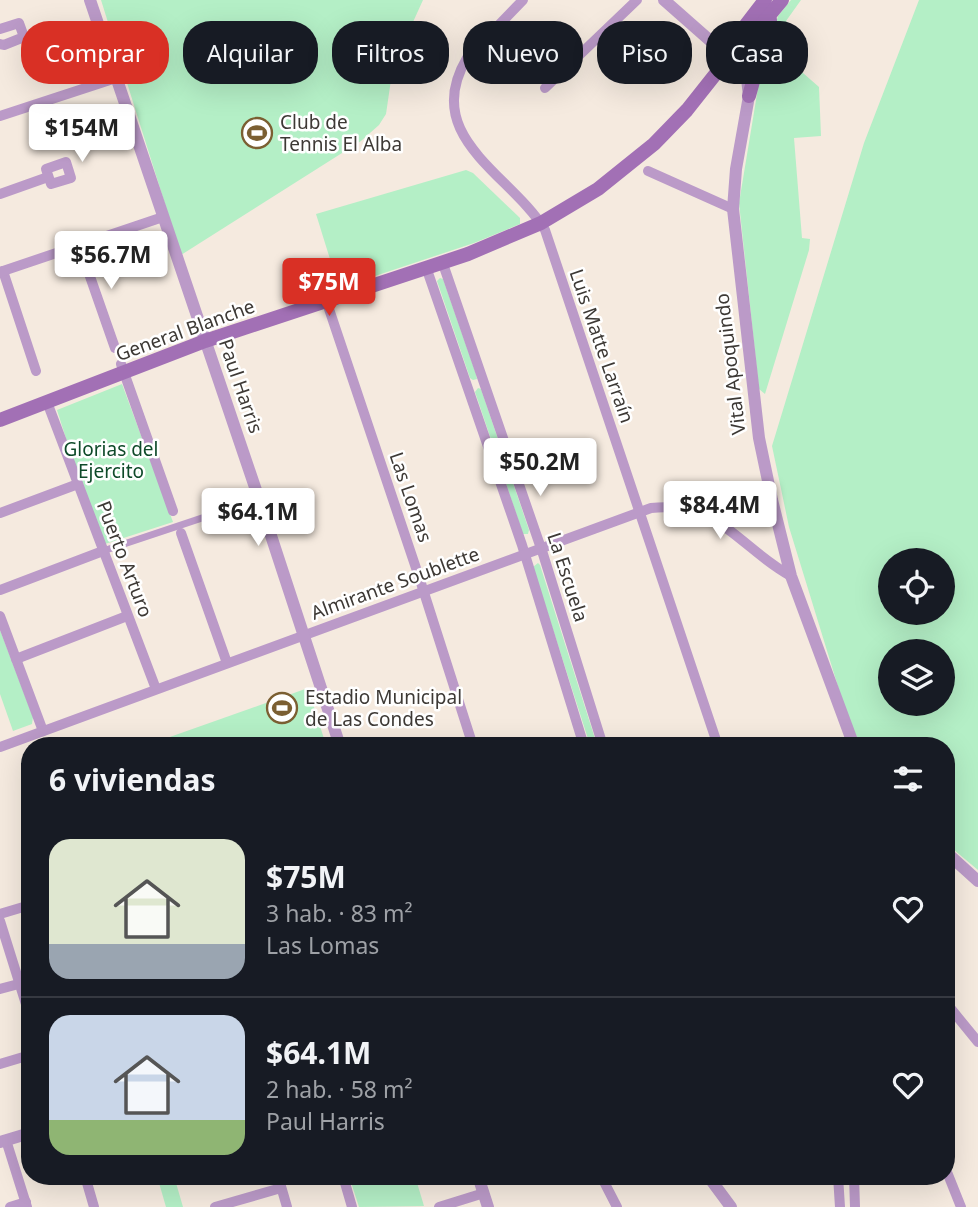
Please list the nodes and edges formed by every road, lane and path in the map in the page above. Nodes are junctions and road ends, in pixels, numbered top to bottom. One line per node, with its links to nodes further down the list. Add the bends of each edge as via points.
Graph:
1 (90, 0): 7 (street, Paul Harris)
2 (523, 0): 24 (street, Luis Matte Larraín, via 467,58 456,82 454,108 468,145)
3 (637, 0): 16 (street)
4 (664, 0): 10 (street)
5 (782, 0): 6 (main road, General Blanche)
6 (769, 6): 8 (main road, General Blanche); 17 (main road)
7 (97, 21)
8 (759, 21)
9 (0, 29): 11 (street, via 19,23 24,37)
10 (706, 37)
11 (0, 44)
12 (98, 84): 18 (street)
13 (118, 84): 23 (street, Paul Harris)
14 (708, 84): 24 (main road, General Blanche, via 636,160)
15 (747, 84): 17 (street)
16 (545, 88)
17 (749, 96): 22 (street, Vital Apoquindo)
18 (0, 117)
19 (648, 171): 22 (street)
20 (48, 177): 21 (street)
21 (0, 194)
22 (733, 209): 47 (street, Vital Apoquindo, via 759,438)
23 (163, 217): 25 (street); 30 (street, Paul Harris)
24 (541, 223): 26 (main road, General Blanche); 41 (street, Luis Matte Larraín)
25 (79, 245): 28 (street); 31 (street)
26 (442, 261): 27 (main road, General Blanche); 34 (street, La Escuela)
27 (426, 267): 29 (main road, General Blanche); 35 (street, La Escuela)
28 (2, 271): 33 (street)
29 (326, 300): 30 (main road, General Blanche); 49 (street, Las Lomas)
30 (205, 341): 32 (main road, General Blanche); 39 (street, Paul Harris)
31 (115, 348)
32 (122, 368): 36 (main road, General Blanche); 40 (street)
33 (36, 372)
34 (484, 381): 35 (street); 44 (street, La Escuela)
35 (467, 386): 46 (street, La Escuela)
36 (47, 402): 37 (main road, General Blanche); 38 (street, Puerto Arturo)
37 (0, 420)
38 (78, 484): 42 (street); 45 (street, Puerto Arturo)
39 (259, 499): 45 (street); 52 (street, Paul Harris)
40 (173, 511)
41 (640, 512): 44 (street, Almirante Soublette); 47 (street, Almirante Soublette, via 663,506 698,513 735,532); 62 (street, Luis Matte Larraín)
42 (0, 513)
43 (181, 533): 54 (street)
44 (541, 548): 46 (street, Almirante Soublette); 61 (street, La Escuela)
45 (103, 551): 48 (street); 50 (street, Puerto Arturo)
46 (524, 554): 49 (street, Almirante Soublette); 60 (street, La Escuela)
47 (791, 576): 63 (street, Vital Apoquindo)
48 (0, 590)
49 (424, 591): 52 (street, Almirante Soublette); 59 (street, Las Lomas)
50 (127, 615): 53 (street); 55 (street, Puerto Arturo)
51 (0, 616): 53 (street)
52 (304, 635): 54 (street, Almirante Soublette); 58 (street, Paul Harris)
53 (16, 659): 56 (street)
54 (227, 663): 55 (street, Almirante Soublette)
55 (156, 689): 56 (street, Almirante Soublette)
56 (43, 731): 57 (street, Almirante Soublette)
57 (27, 737)
58 (337, 737)
59 (470, 737)
60 (581, 737)
61 (600, 737)
62 (715, 737)
63 (852, 737)
64 (21, 739): 65 (street, Almirante Soublette)
65 (0, 747)
66 (955, 860): 67 (street)
67 (978, 881)
68 (21, 908): 69 (street)
69 (0, 914)
70 (0, 921): 71 (street)
71 (21, 972)
72 (21, 983): 73 (street)
73 (0, 989)
74 (955, 1014): 75 (street)
75 (978, 1042)
76 (21, 1058): 77 (street)
77 (0, 1064)
78 (21, 1136): 79 (street)
79 (3, 1141): 91 (street)
80 (88, 1185): 94 (street)
81 (280, 1185): 89 (street)
82 (346, 1185): 97 (street)
83 (481, 1185): 90 (street)
84 (606, 1185): 100 (street)
85 (715, 1185): 101 (street)
86 (838, 1185): 102 (street)
87 (854, 1185): 103 (street)
88 (952, 1185): 104 (street)
89 (281, 1188): 92 (street); 96 (street)
90 (484, 1193): 98 (street); 99 (street)
91 (27, 1204): 93 (street)
92 (227, 1205): 95 (street)
93 (10, 1207)
94 (94, 1207)
95 (215, 1207)
96 (287, 1207)
97 (352, 1207)
98 (439, 1207)
99 (488, 1207)
100 (617, 1207)
101 (731, 1207)
102 (839, 1207)
103 (855, 1207)
104 (961, 1207)

